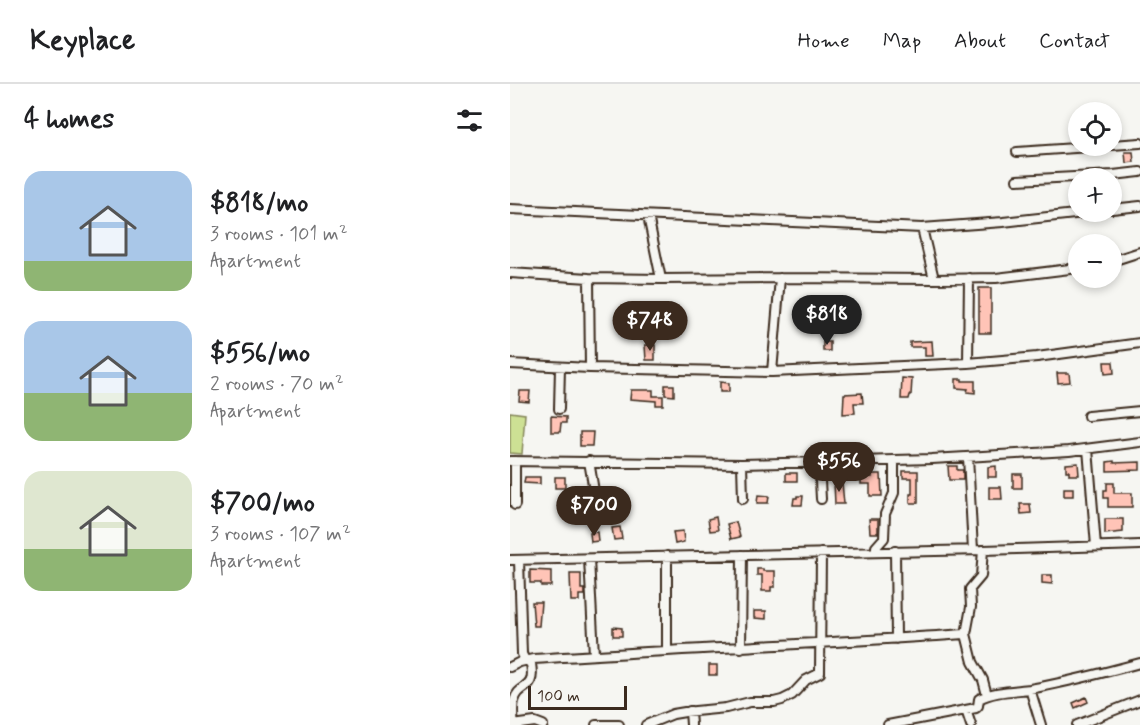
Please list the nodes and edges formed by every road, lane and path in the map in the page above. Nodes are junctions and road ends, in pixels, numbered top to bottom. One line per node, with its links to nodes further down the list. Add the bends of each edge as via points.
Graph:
1 (1140, 143): 2 (street)
2 (1122, 144)
3 (1068, 148): 4 (street)
4 (1017, 152)
5 (1140, 172): 6 (street)
6 (1017, 180)
7 (1140, 206): 8 (street)
8 (1122, 208)
9 (510, 209): 11 (street)
10 (1068, 215): 12 (street)
11 (648, 216): 12 (street); 20 (street)
12 (922, 228): 21 (street)
13 (1140, 252): 14 (street)
14 (1122, 258)
15 (1068, 269): 19 (street)
16 (510, 273): 17 (street)
17 (589, 278): 20 (street); 26 (street)
18 (780, 278): 20 (street); 21 (street); 27 (street)
19 (969, 278): 21 (street); 23 (street)
20 (661, 279)
21 (934, 279)
22 (1140, 343): 23 (street)
23 (968, 363): 27 (street)
24 (510, 364): 25 (street)
25 (560, 367): 26 (street); 28 (street)
26 (590, 368): 27 (street)
27 (772, 372)
28 (559, 409)
29 (1140, 411): 30 (street)
30 (1088, 416)
31 (1140, 442): 32 (street)
32 (1088, 448): 33 (street); 44 (street)
33 (968, 457): 34 (street); 45 (street)
34 (894, 460): 37 (street); 48 (street, via 894,493 885,513 884,538)
35 (513, 462): 36 (street); 42 (street)
36 (588, 462): 38 (street); 41 (street)
37 (819, 462): 38 (street); 40 (street)
38 (742, 464): 39 (street)
39 (743, 499)
40 (821, 499)
41 (596, 503)
42 (515, 505)
43 (1140, 545): 44 (street)
44 (1096, 546): 46 (street)
45 (973, 550): 46 (street); 47 (street)
46 (983, 550): 54 (street, via 981,576 970,589)
47 (895, 551): 48 (street); 55 (street)
48 (876, 552): 49 (street)
49 (821, 553): 50 (street); 56 (street)
50 (742, 555): 51 (street); 57 (street)
51 (667, 556): 52 (street); 58 (street)
52 (589, 559): 53 (street); 59 (street)
53 (514, 560): 60 (street, via 521,651)
54 (966, 634): 55 (street); 64 (street)
55 (896, 639): 56 (street)
56 (820, 642): 57 (street); 67 (street, via 820,672 788,698)
57 (741, 648): 58 (street)
58 (667, 651): 59 (street)
59 (594, 655): 60 (street)
60 (526, 660): 62 (street); 70 (street, via 531,666 531,680 514,701)
61 (1140, 663): 63 (street)
62 (510, 667)
63 (1030, 688): 64 (street); 79 (street)
64 (987, 695): 66 (street, via 979,699 977,707)
65 (1140, 700): 68 (street)
66 (966, 710): 69 (street); 78 (street)
67 (690, 711): 75 (street); 76 (street)
68 (1096, 721): 80 (street)
69 (904, 723): 77 (street)
70 (513, 725): 71 (street)
71 (543, 725)
72 (596, 725): 73 (street)
73 (604, 725): 74 (street)
74 (620, 725)
75 (646, 725)
76 (691, 725)
77 (888, 725)
78 (971, 725)
79 (1041, 725)
80 (1077, 725)

